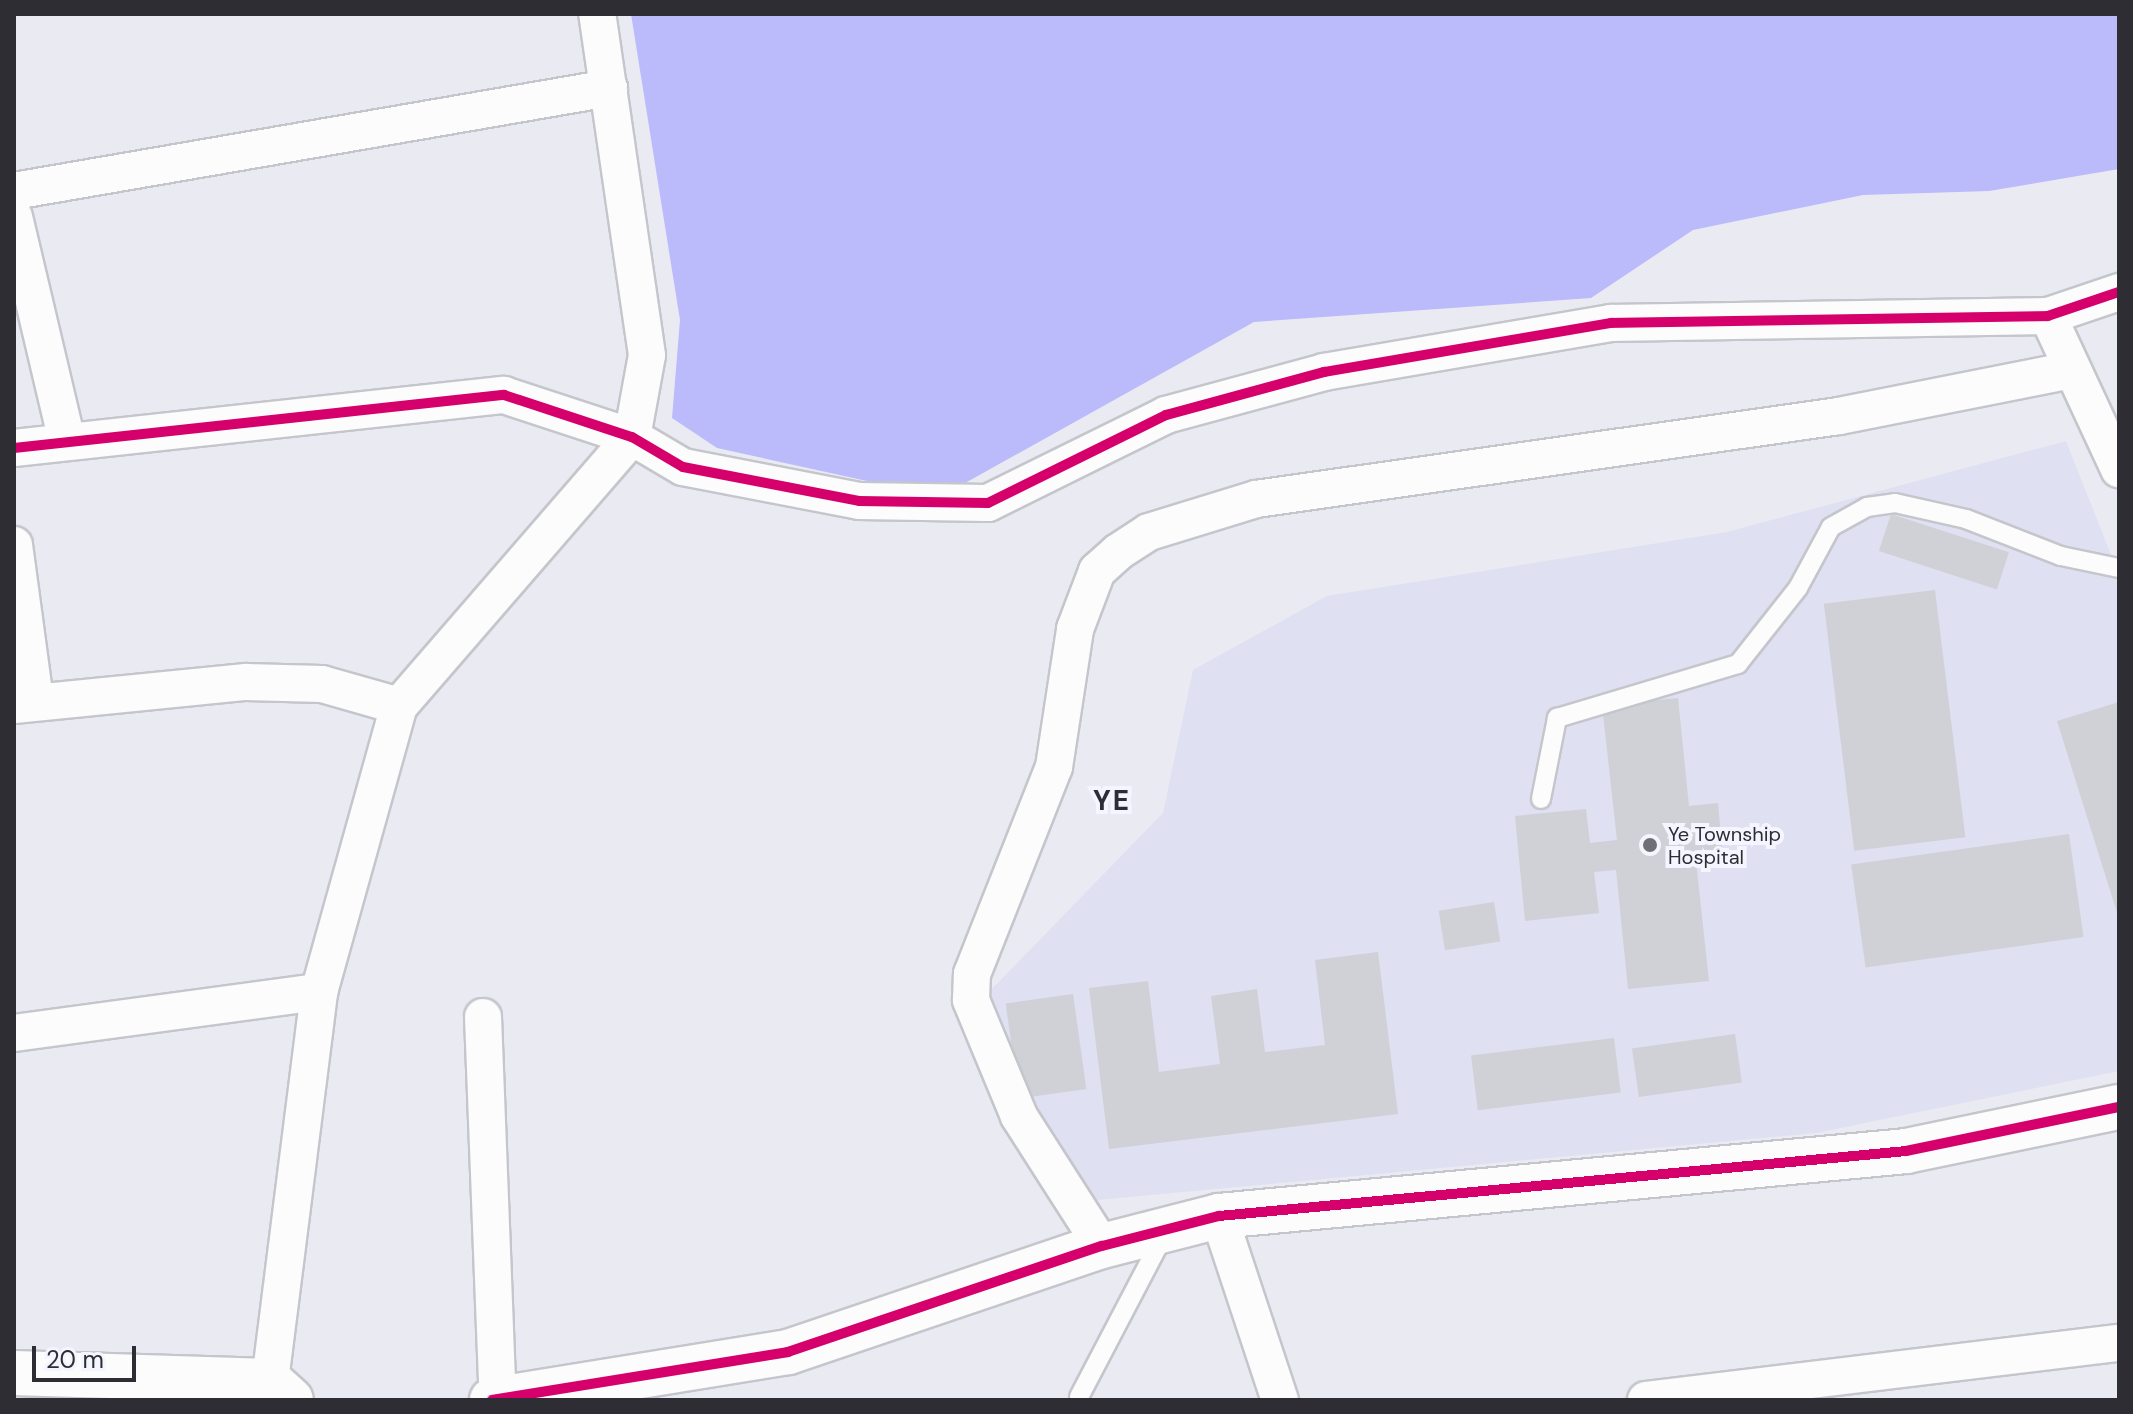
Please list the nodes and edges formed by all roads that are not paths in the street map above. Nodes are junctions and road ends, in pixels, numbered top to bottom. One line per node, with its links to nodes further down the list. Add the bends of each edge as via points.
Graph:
1 (597, 14): 2 (street)
2 (609, 88): 3 (street); 9 (street, via 647,355)
3 (14, 191)
4 (14, 217): 8 (street)
5 (2119, 292): 6 (street)
6 (2048, 316): 7 (street); 9 (street, via 1611,323 1324,372 1166,415 988,503 859,501 683,467)
7 (2072, 370): 11 (street); 23 (street, via 1839,416 1256,499 1149,532 1118,552 1097,571 1075,629 1054,767 972,974 971,1000 1019,1116)
8 (66, 437): 9 (street, via 504,395); 10 (street)
9 (632, 437): 15 (street)
10 (14, 448)
11 (2119, 469)
12 (14, 545): 14 (street)
13 (2119, 568): 16 (lane, via 2061,556 1966,519 1895,503 1867,507 1831,527 1798,588 1738,664 1557,718)
14 (24, 702): 15 (street, via 246,682 322,684)
15 (399, 706): 17 (street)
16 (1541, 799)
17 (319, 992): 19 (street); 26 (street)
18 (483, 1017): 29 (street)
19 (14, 1033)
20 (2119, 1107): 21 (street, via 1906,1151)
21 (1219, 1216): 22 (street); 30 (street)
22 (1167, 1230): 23 (street); 27 (lane)
23 (1102, 1246): 29 (street, via 788,1352)
24 (2119, 1343): 28 (street)
25 (14, 1373): 26 (street)
26 (280, 1390)
27 (1079, 1397)
28 (1655, 1399)
29 (495, 1400)
30 (1280, 1400)

